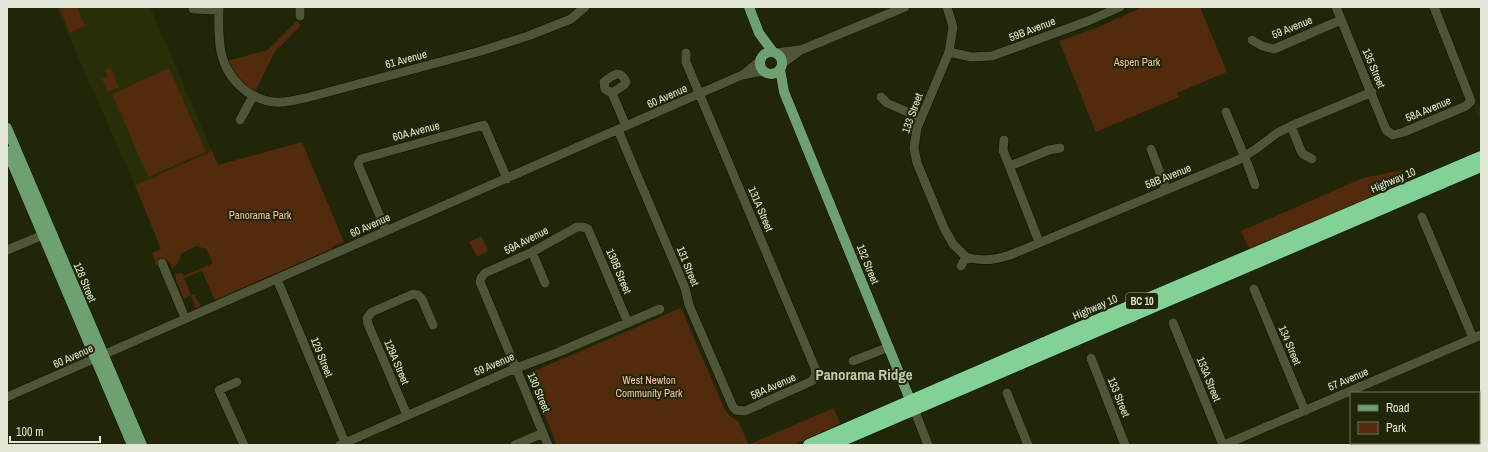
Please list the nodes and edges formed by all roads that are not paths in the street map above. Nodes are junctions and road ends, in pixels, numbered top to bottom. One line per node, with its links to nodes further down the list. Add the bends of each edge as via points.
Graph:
1 (586, 7): 25 (street, 61 Avenue, via 571,19 528,36 306,98 281,102)
2 (749, 7): 11 (main road)
3 (947, 7): 14 (street, 133 Street, via 952,28)
4 (1120, 7): 14 (street, 59B Avenue, via 992,56)
5 (1336, 7): 10 (street, 135 Street)
6 (1434, 7): 33 (street, 58A Avenue, via 1471,101 1466,106)
7 (899, 8): 13 (street)
8 (193, 9): 9 (street)
9 (219, 9): 25 (street, via 220,52 224,63 230,76)
10 (1341, 20): 12 (street, 59 Avenue, via 1274,48 1262,46); 22 (street, 135 Street)
11 (759, 33): 16 (main road); 17 (main road)
12 (1252, 40)
13 (801, 50): 16 (street); 18 (street)
14 (949, 52): 28 (street, 133 Street)
15 (686, 53): 24 (street, 131A Street, via 686,62)
16 (774, 53): 17 (main road, via 766,54); 18 (main road, via 780,58)
17 (761, 59): 19 (main road, via 761,66); 20 (street, 60 Avenue)
18 (781, 66): 19 (main road, via 776,73); 21 (main road, 132 Street)
19 (765, 72): 20 (street, 60 Avenue); 21 (main road, 132 Street)
20 (742, 75): 24 (street, 60 Avenue)
21 (784, 92): 66 (main road, 132 Street)
22 (1372, 92): 30 (street, 58B Avenue); 33 (street, 135 Street, via 1386,130)
23 (612, 93): 32 (street, 131 Street)
24 (699, 94): 32 (street, 60 Avenue); 71 (street, 131A Street)
25 (253, 96): 29 (street)
26 (881, 97): 28 (street, via 887,103)
27 (1226, 112): 38 (street)
28 (921, 118): 53 (street, 133 Street, via 914,140 916,158 947,236)
29 (240, 120)
30 (1291, 126): 38 (street, 58B Avenue); 40 (street, via 1301,151)
31 (7, 128): 49 (main road, 128 Street)
32 (622, 128): 43 (street, 60 Avenue); 76 (street, 131 Street, via 685,288 689,305 730,402)
33 (1393, 135)
34 (1004, 140): 41 (street, via 1003,150)
35 (1060, 148): 41 (street)
36 (1151, 150): 45 (street)
37 (7, 151): 49 (main road, 128 Street)
38 (1245, 156): 44 (street); 45 (street, 58B Avenue)
39 (1481, 157): 75 (highway, Highway 10 / BC 10, via 1250,255)
40 (1312, 159)
41 (1010, 166): 50 (street)
42 (1481, 166): 75 (highway, Highway 10 / BC 10)
43 (506, 179): 48 (street, 60 Avenue); 48 (street, 60A Avenue, via 484,126 361,158 358,164)
44 (1255, 185)
45 (1166, 189): 50 (street, 58B Avenue)
46 (1422, 217): 65 (street)
47 (588, 229): 52 (street, 59A Avenue, via 577,227); 62 (street, 130B Street)
48 (386, 231): 56 (street, 60 Avenue)
49 (47, 233): 51 (street); 67 (main road, 128 Street)
50 (1039, 242): 53 (street, 58B Avenue, via 999,259 974,260)
51 (7, 250)
52 (532, 252): 57 (street, 59A Avenue, via 485,273); 58 (street)
53 (966, 257): 55 (street)
54 (162, 262): 61 (street)
55 (962, 266)
56 (277, 279): 67 (street, 60 Avenue); 80 (street, 129 Street)
57 (480, 282): 70 (street, 130 Street)
58 (545, 283)
59 (1254, 289): 77 (street, 134 Street)
60 (660, 309): 62 (street, 59 Avenue)
61 (183, 313)
62 (628, 323): 70 (street, 59 Avenue)
63 (1173, 323): 91 (street, 133A Street)
64 (433, 325): 78 (street, 129A Street, via 422,299 413,294 372,312 368,318 368,324)
65 (1477, 336): 77 (street, 57 Avenue)
66 (889, 347): 69 (street); 75 (main road, 132 Street)
67 (100, 357): 74 (street, 60 Avenue); 81 (main road, 128 Street); 82 (main road, 128 Street)
68 (1090, 358): 90 (street, 133 Street)
69 (854, 361)
70 (516, 368): 78 (street, 59 Avenue); 79 (street, 130 Street)
71 (816, 375): 76 (street, 58A Avenue, via 809,383 790,392 745,411)
72 (237, 382): 83 (street, via 219,390)
73 (1007, 394): 89 (street)
74 (7, 397)
75 (912, 405): 86 (highway, Highway 10 / BC 10); 87 (highway, Highway 10 / BC 10); 88 (street, 132 Street)
76 (736, 410)
77 (1305, 411): 91 (street, 57 Avenue)
78 (407, 416): 80 (street, 59 Avenue)
79 (543, 433): 84 (street); 85 (street, 130 Street)
80 (344, 444)
81 (132, 445)
82 (142, 445)
83 (244, 445)
84 (515, 445)
85 (548, 445)
86 (809, 445)
87 (831, 445)
88 (928, 445)
89 (1028, 445)
90 (1125, 445)
91 (1223, 445)

